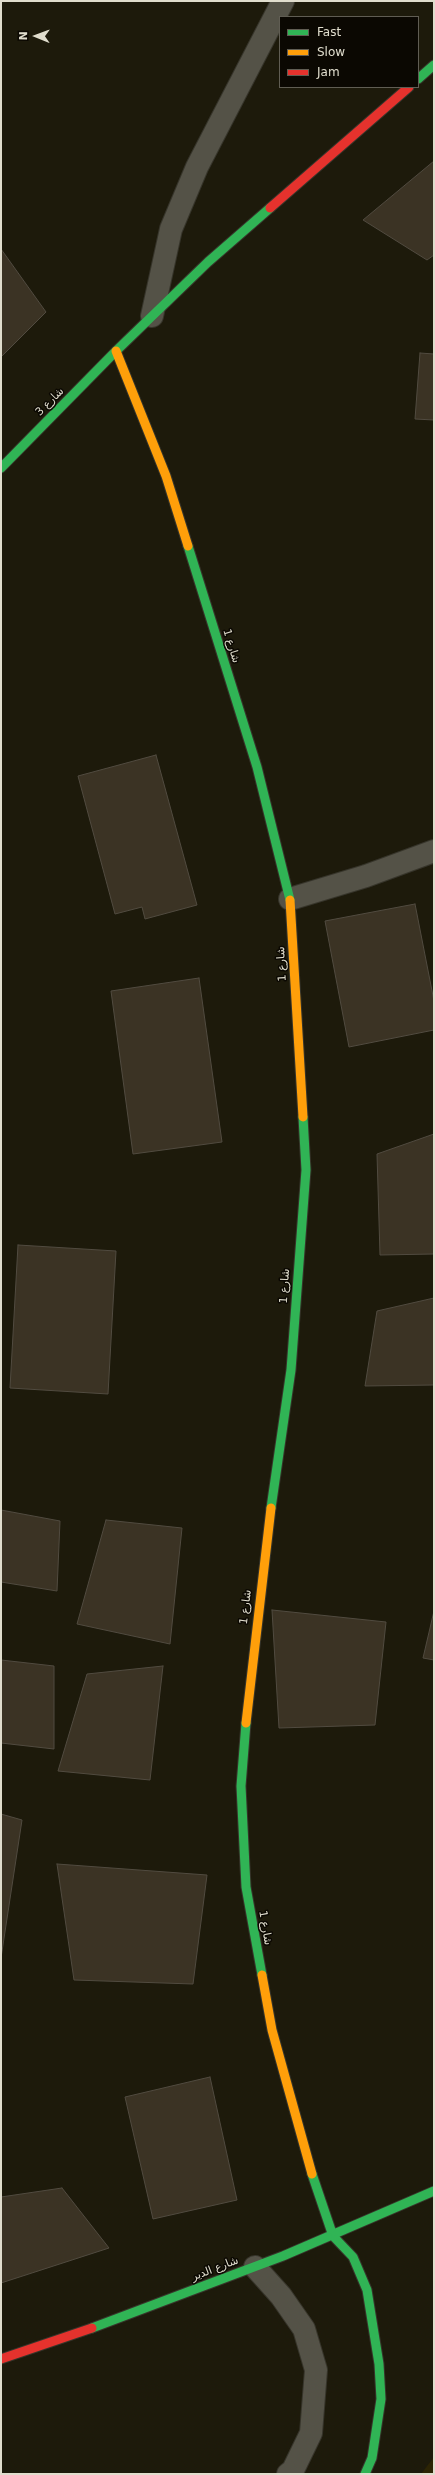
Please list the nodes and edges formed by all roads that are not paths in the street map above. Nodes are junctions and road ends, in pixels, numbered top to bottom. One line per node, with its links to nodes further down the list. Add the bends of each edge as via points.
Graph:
1 (283, 1): 5 (street, via 197,167 170,229)
2 (434, 65): 3 (street)
3 (419, 78)
4 (408, 88): 5 (street, شارع 3, via 208,262)
5 (152, 316): 6 (street, شارع 3)
6 (116, 351): 7 (street, شارع 3); 9 (street, شارع 1, via 166,476 257,767)
7 (1, 468)
8 (434, 850): 9 (street, via 366,876)
9 (290, 899): 11 (street, شارع 1, via 306,1170 291,1370 248,1689 241,1786 246,1887 272,2030 302,2143)
10 (434, 2191): 11 (street, شارع الدير)
11 (333, 2236): 12 (street, شارع الدير); 15 (street, via 353,2257 367,2290 379,2364 381,2399 378,2427 372,2458)
12 (255, 2267): 13 (street, شارع الدير, via 88,2330); 14 (street, via 281,2296 304,2329 316,2370 311,2433 293,2470)
13 (1, 2359)
14 (288, 2474)
15 (365, 2474)

